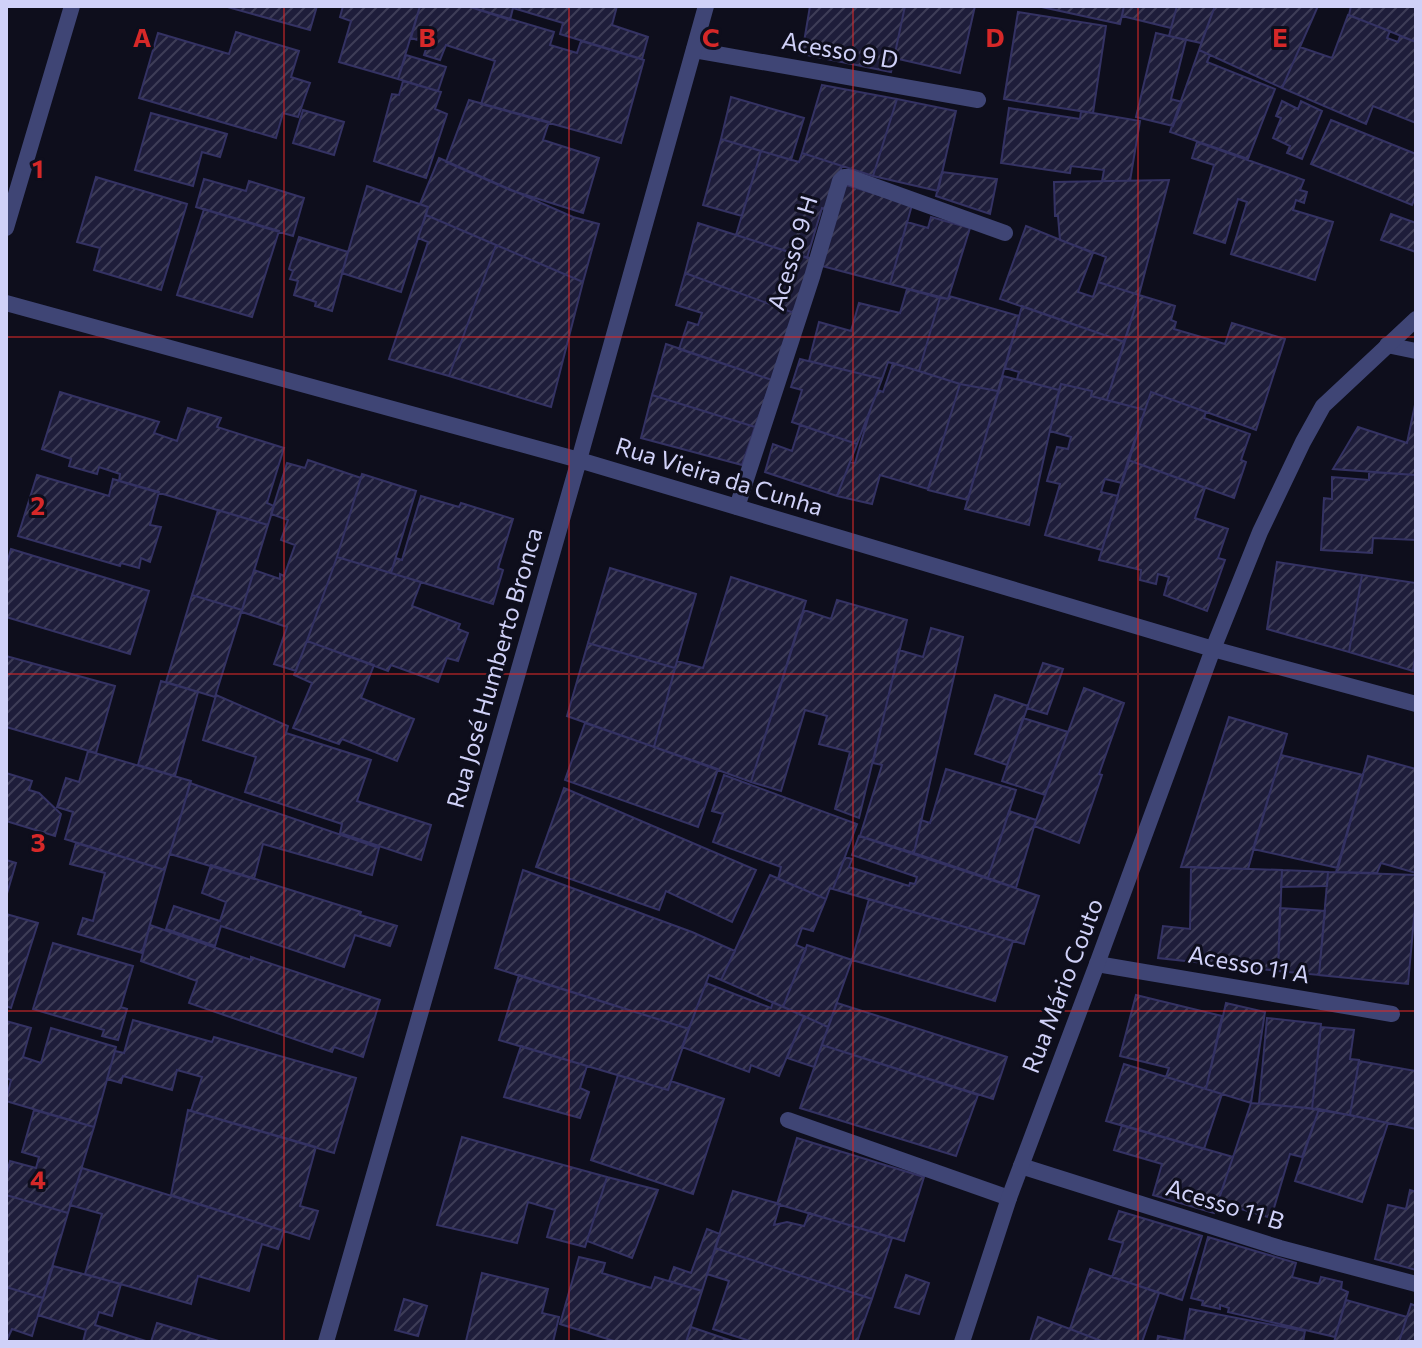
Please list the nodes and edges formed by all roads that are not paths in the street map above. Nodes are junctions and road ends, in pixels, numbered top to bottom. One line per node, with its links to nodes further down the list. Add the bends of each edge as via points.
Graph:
1 (72, 6): 5 (street)
2 (706, 6): 3 (street, Rua José Humberto Bronca)
3 (694, 50): 4 (street, Acesso 9 D); 11 (street, Rua José Humberto Bronca)
4 (978, 100)
5 (6, 228)
6 (1005, 233): 12 (street, Acesso 9 H, via 849,177 840,181)
7 (6, 303): 11 (street, Rua Vieira da Cunha)
8 (1416, 319): 9 (street, Rua Mário Couto)
9 (1387, 345): 10 (street); 13 (street, Rua Mário Couto, via 1323,406 1260,532)
10 (1416, 351)
11 (579, 460): 12 (street, Rua Vieira da Cunha); 21 (street, Rua José Humberto Bronca)
12 (737, 507): 13 (street, Rua Vieira da Cunha)
13 (1213, 649): 14 (street, Rua Vieira da Cunha); 15 (street, Rua Mário Couto)
14 (1416, 704)
15 (1097, 964): 16 (street, Acesso 11 A); 18 (street, Rua Mário Couto)
16 (1392, 1014)
17 (788, 1120): 19 (street)
18 (1021, 1166): 19 (street, Rua Mário Couto); 20 (street, Acesso 11 B, via 1280,1248)
19 (1009, 1198): 22 (street, Rua Mário Couto)
20 (1416, 1284)
21 (326, 1342)
22 (962, 1342)

